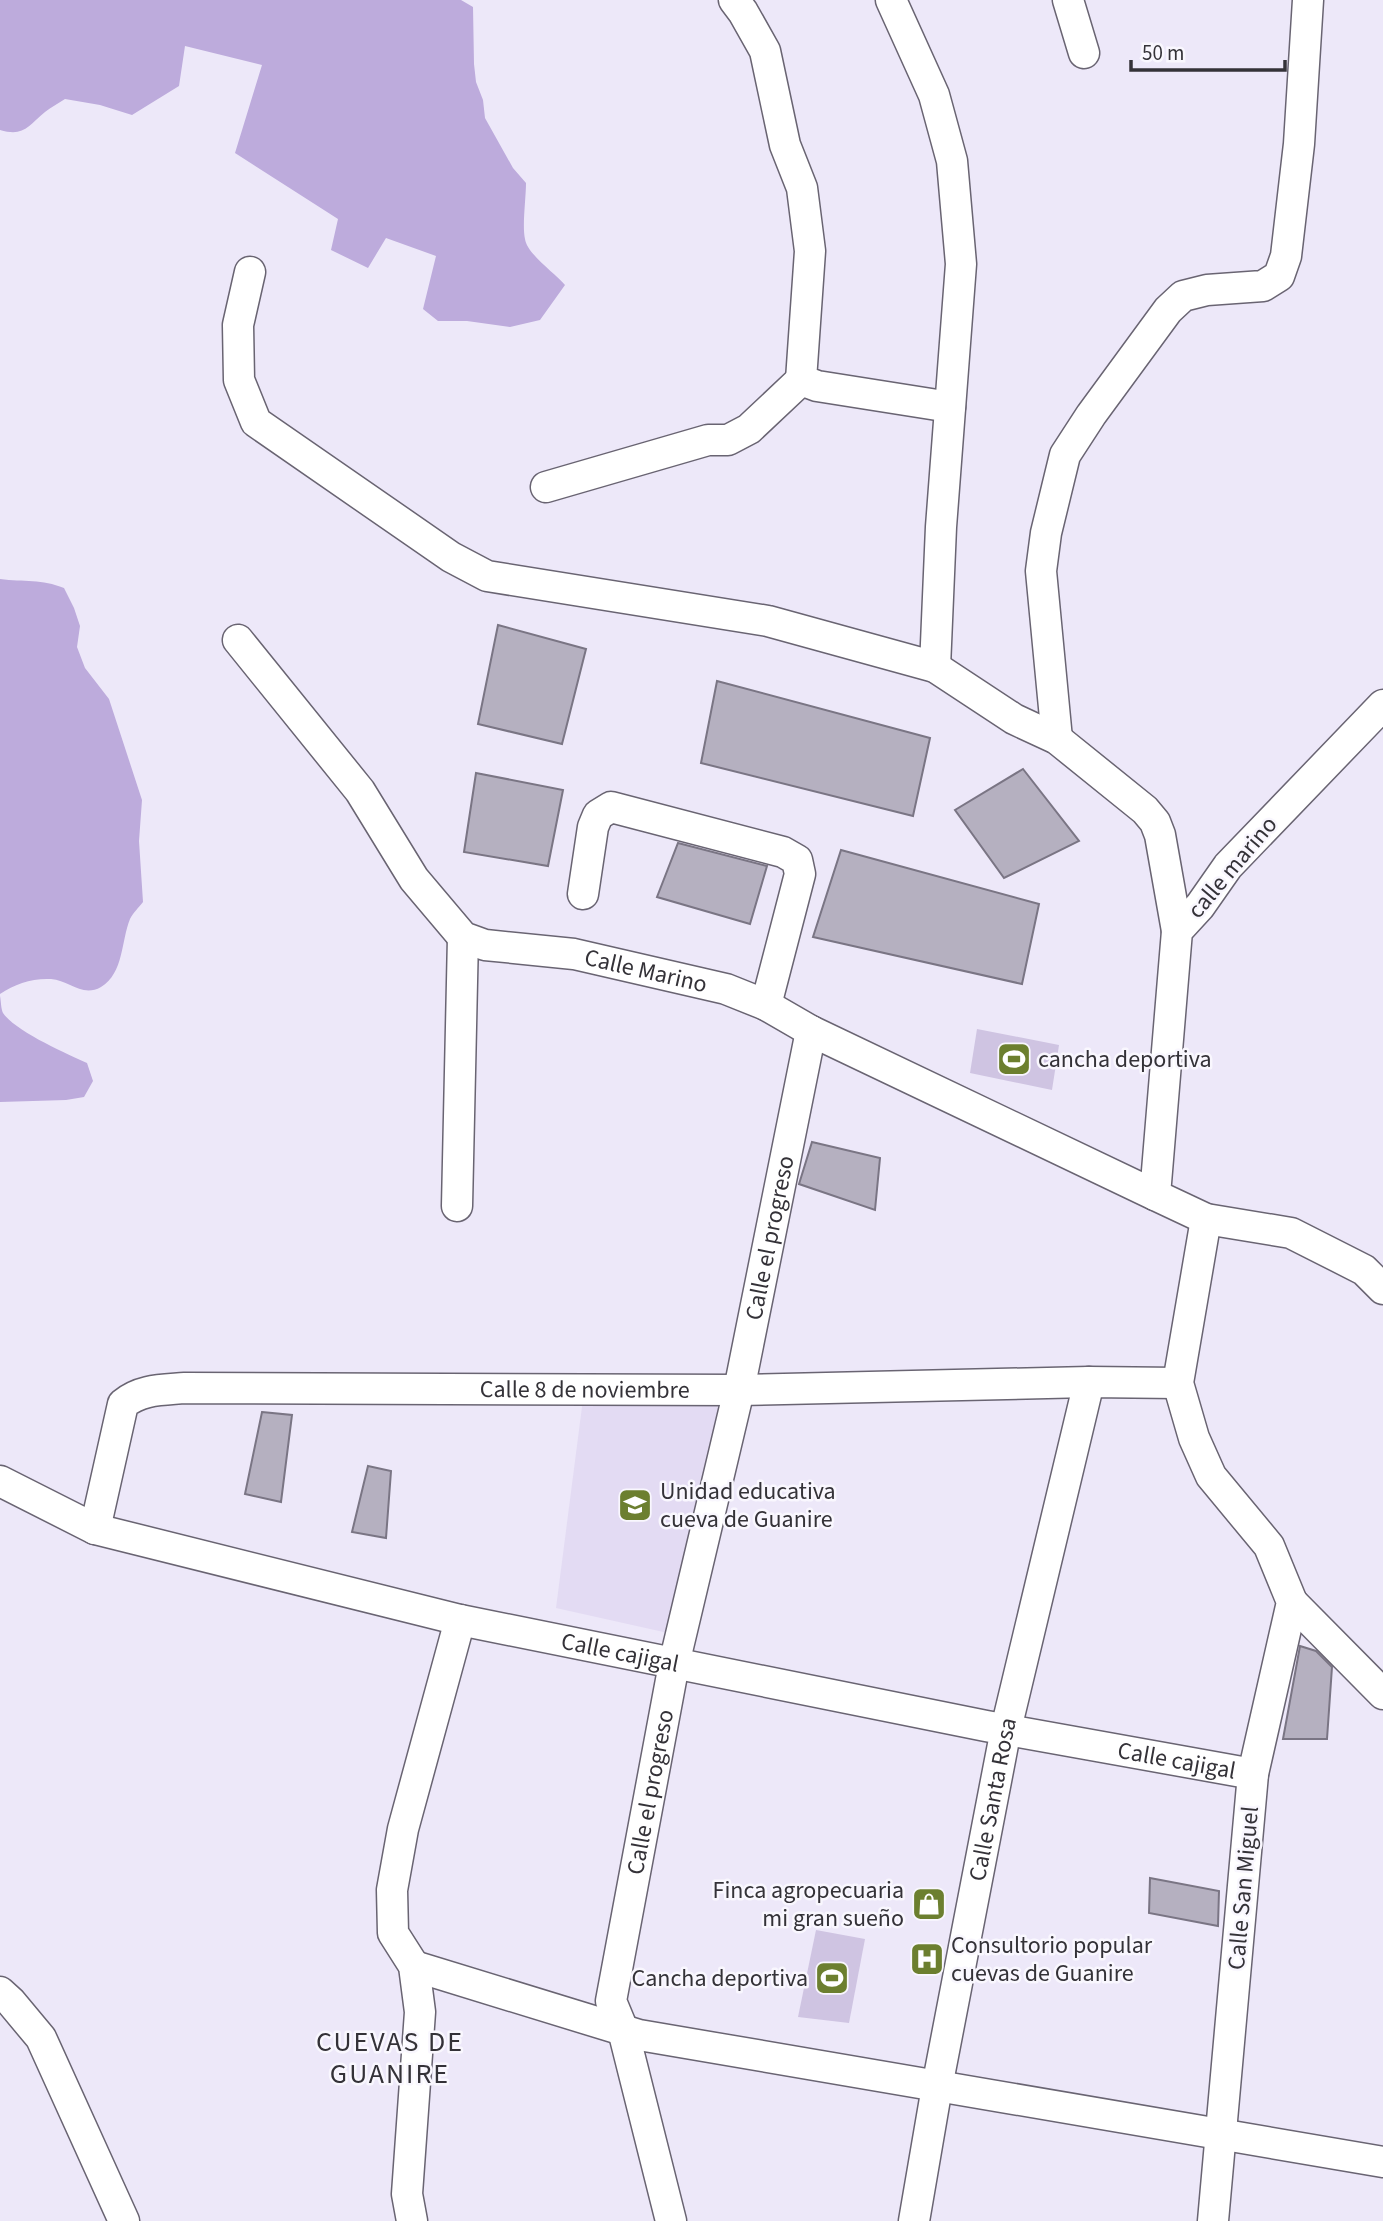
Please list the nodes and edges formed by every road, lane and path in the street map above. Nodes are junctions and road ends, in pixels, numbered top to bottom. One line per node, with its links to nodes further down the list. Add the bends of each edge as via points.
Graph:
1 (734, 0): 7 (street, via 765,51 785,145 802,188 810,251)
2 (891, 0): 8 (street, via 934,95 952,161 961,264)
3 (1068, 0): 5 (street)
4 (1308, 0): 13 (street, via 1299,144 1286,256 1279,276 1263,286 1183,296 1129,362 1065,455 1041,571)
5 (1084, 53)
6 (250, 272): 11 (street, via 238,325 239,380 256,422 451,557 487,576 768,621)
7 (801, 380): 8 (street); 9 (street, via 749,429 728,440 708,440)
8 (950, 407): 11 (street)
9 (546, 487)
10 (238, 640): 16 (street, via 360,791 414,879)
11 (935, 667): 13 (street, via 1014,719)
12 (1383, 705): 15 (street, calle marino, via 1228,866)
13 (1057, 739): 15 (street, via 1155,822)
14 (583, 894): 17 (street, via 593,827 598,815 611,807 783,852 797,860 800,874)
15 (1177, 931): 19 (street, calle marino)
16 (463, 937): 17 (street, Calle Marino, via 485,945 574,954 726,989); 20 (street)
17 (766, 1005): 18 (street, Calle Marino)
18 (811, 1031): 19 (street, Calle Marino); 25 (street, Calle el progreso)
19 (1155, 1195): 21 (street)
20 (457, 1206)
21 (1206, 1219): 22 (street, via 1292,1233 1364,1270); 24 (street)
22 (1383, 1290)
23 (1089, 1382): 24 (street, Calle 8 de noviembre); 25 (street, Calle 8 de noviembre); 32 (street, Calle Santa Rosa)
24 (1178, 1383): 28 (street, via 1211,1476 1269,1546)
25 (739, 1390): 27 (street, Calle 8 de noviembre, via 185,1388 133,1395 123,1404); 30 (street, Calle el progreso)
26 (0, 1481): 27 (street, Calle cajigal)
27 (95, 1530): 29 (street, Calle cajigal)
28 (1292, 1602): 31 (street); 33 (street, Calle San Miguel)
29 (460, 1620): 30 (street, Calle cajigal); 34 (street, via 403,1829 392,1890 393,1933)
30 (674, 1664): 32 (street, Calle cajigal); 36 (street, Calle el progreso, via 611,2001)
31 (1383, 1694)
32 (1006, 1729): 33 (street, Calle cajigal); 37 (street, Calle Santa Rosa)
33 (1253, 1774): 38 (street, Calle San Miguel)
34 (414, 1966): 36 (street); 41 (street, via 420,2012 407,2194)
35 (0, 1992): 40 (street, via 41,2038)
36 (623, 2030): 37 (street); 42 (street, Calle el progreso)
37 (937, 2087): 38 (street); 43 (street, Calle Santa Rosa)
38 (1221, 2135): 39 (street); 44 (street, Calle San Miguel)
39 (1383, 2162)
40 (124, 2221)
41 (412, 2221)
42 (671, 2221)
43 (914, 2221)
44 (1213, 2221)

